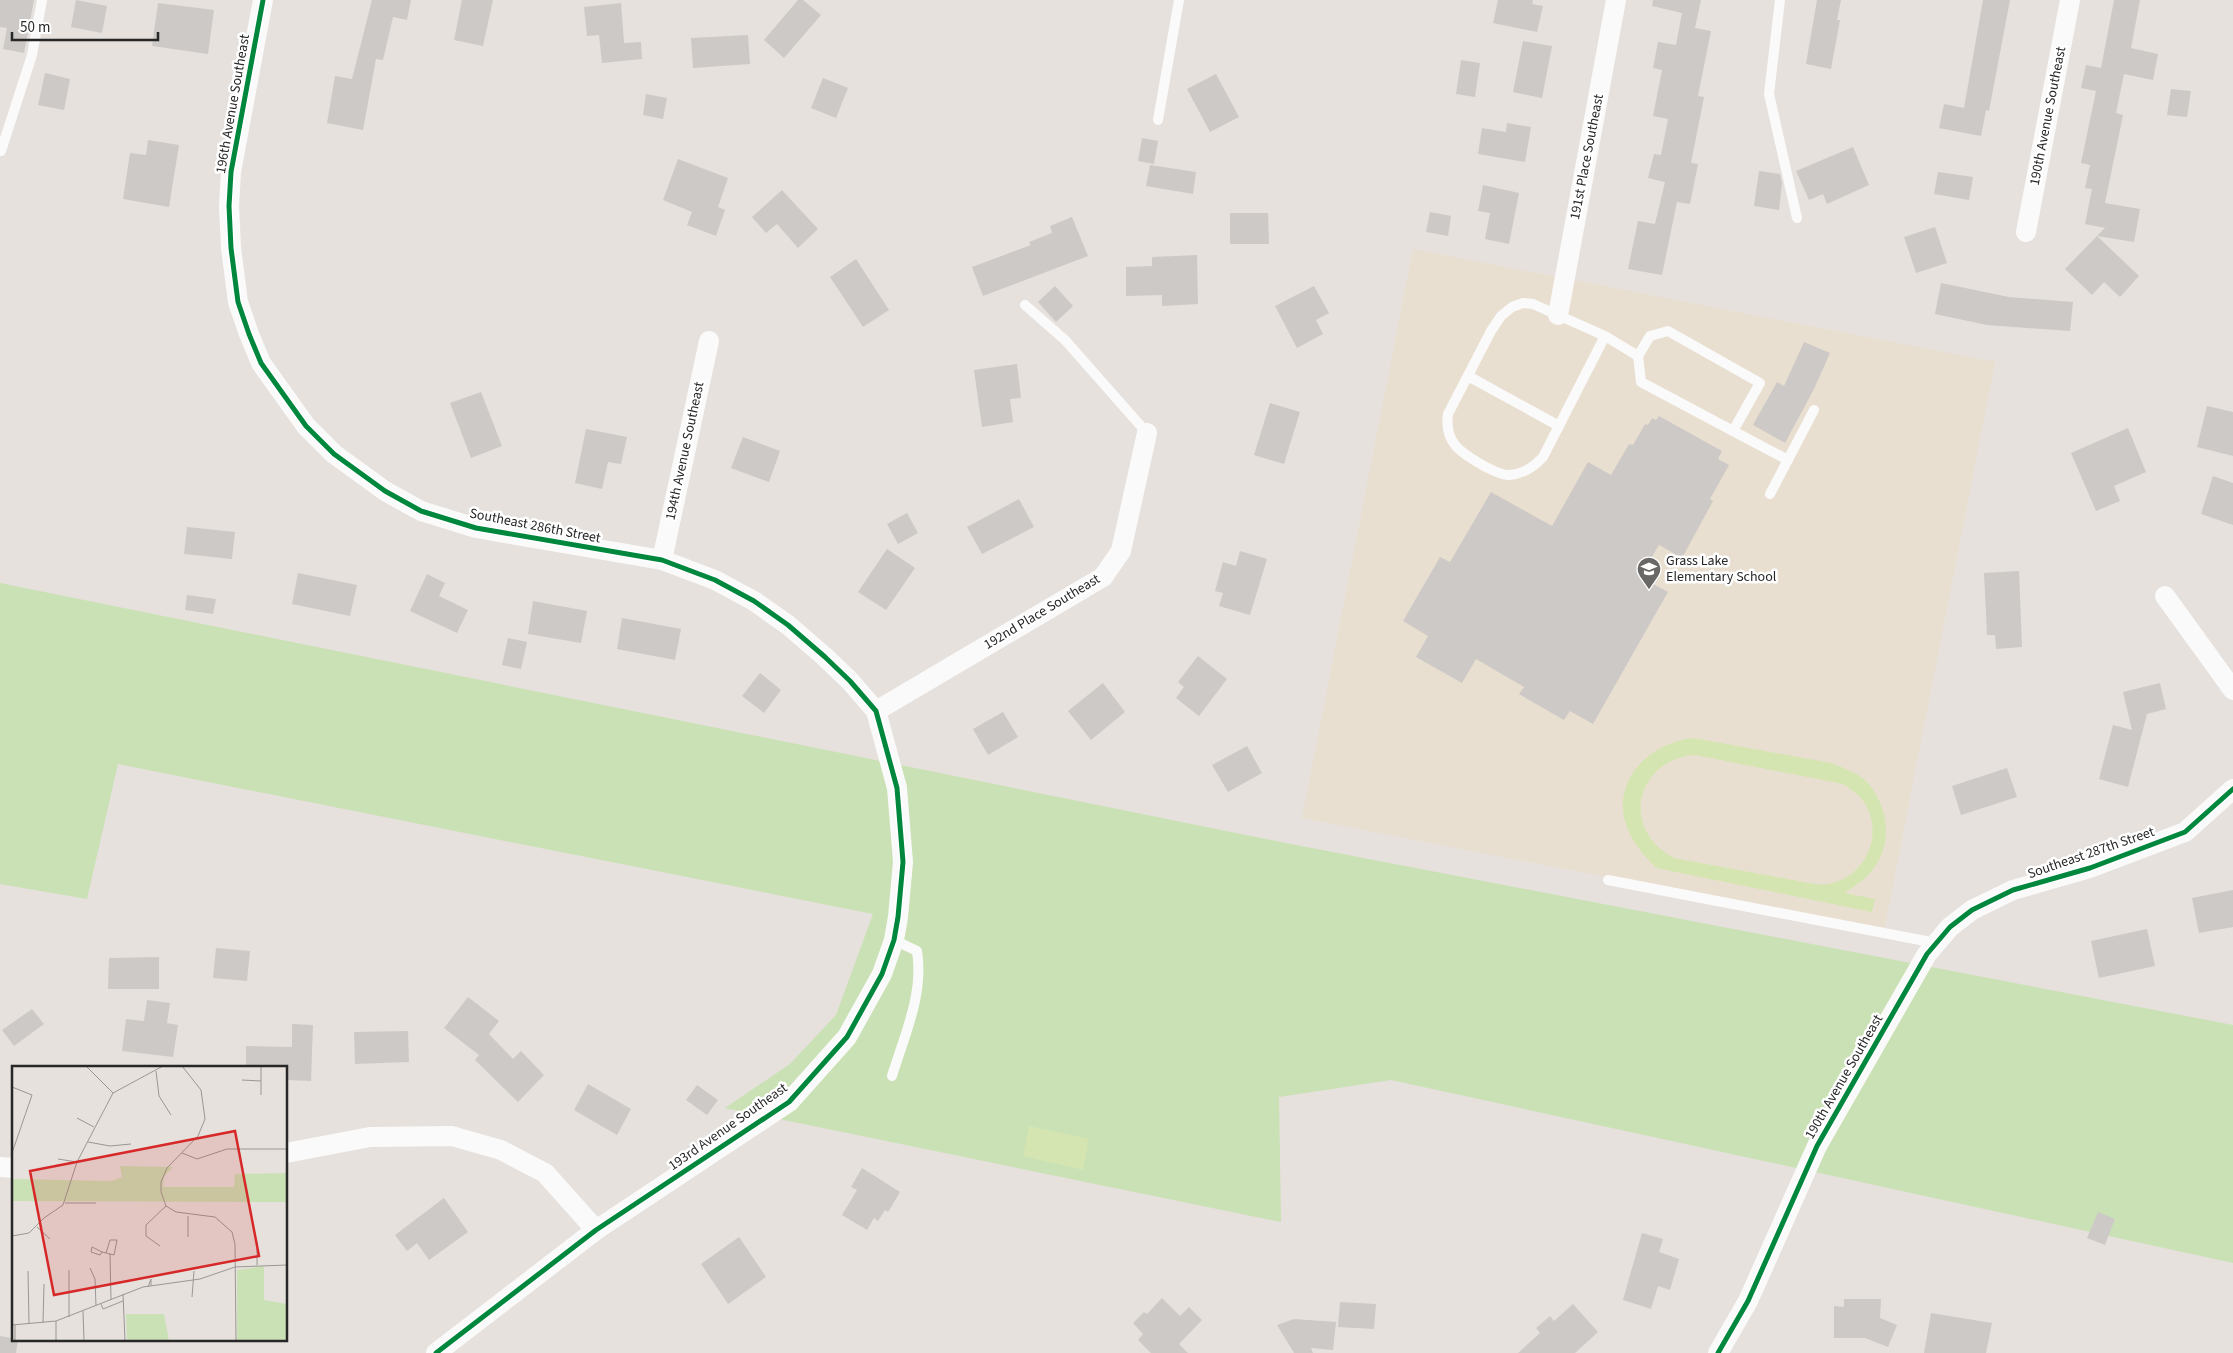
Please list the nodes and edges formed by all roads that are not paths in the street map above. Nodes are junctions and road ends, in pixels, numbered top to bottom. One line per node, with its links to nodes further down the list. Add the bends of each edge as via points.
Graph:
1 (42, 0): 8 (lane, via 32,55)
2 (263, 0): 11 (street, 196th Avenue Southeast, via 231,172 231,248)
3 (1180, 0): 7 (lane)
4 (1616, 0): 13 (street, 191st Place Southeast)
5 (1780, 0): 9 (lane, via 1769,94)
6 (2070, 0): 10 (street, 190th Avenue Southeast)
7 (1158, 120)
8 (1, 151)
9 (1797, 218)
10 (2026, 232)
11 (238, 302): 24 (street, Southeast 286th Street, via 261,363 306,426 334,454 384,491 421,510 476,528)
12 (1025, 305): 21 (lane, via 1065,340)
13 (1558, 315): 14 (lane); 17 (lane, via 1533,304 1512,307 1491,331)
14 (1605, 336): 16 (lane); 19 (lane)
15 (709, 341): 24 (street, 194th Avenue Southeast)
16 (1638, 356): 20 (lane, via 1641,382); 20 (lane, via 1650,336 1668,331 1760,383)
17 (1468, 376): 19 (lane); 19 (lane, via 1448,414 1446,424 1450,438 1466,456 1496,473 1523,472 1536,464 1543,458)
18 (1814, 410): 22 (lane)
19 (1559, 426)
20 (1733, 431): 22 (lane)
21 (1147, 433): 27 (street, 192nd Place Southeast, via 1121,552 1103,577)
22 (1788, 460): 23 (lane)
23 (1770, 494)
24 (662, 560): 27 (street, 193rd Avenue Southeast, via 715,580 754,600 826,657)
25 (2165, 596): 26 (street)
26 (2233, 690)
27 (876, 711): 31 (street, 193rd Avenue Southeast, via 897,788 901,824 903,862)
28 (2233, 789): 30 (street, Southeast 287th Street, via 2184,832 2090,868 2013,890 1972,910)
29 (1608, 880): 32 (lane)
30 (1950, 927): 32 (street, 190th Avenue Southeast)
31 (894, 940): 33 (lane, via 916,951 918,963 916,1000); 35 (street, 193rd Avenue Southeast, via 882,974 847,1037 789,1102)
32 (1936, 943): 36 (street, 190th Avenue Southeast, via 1817,1146)
33 (892, 1076)
34 (288, 1153): 35 (street, via 370,1136 452,1136 501,1150 545,1173)
35 (596, 1230): 37 (street, 193rd Avenue Southeast)
36 (1725, 1351)
37 (436, 1353)

